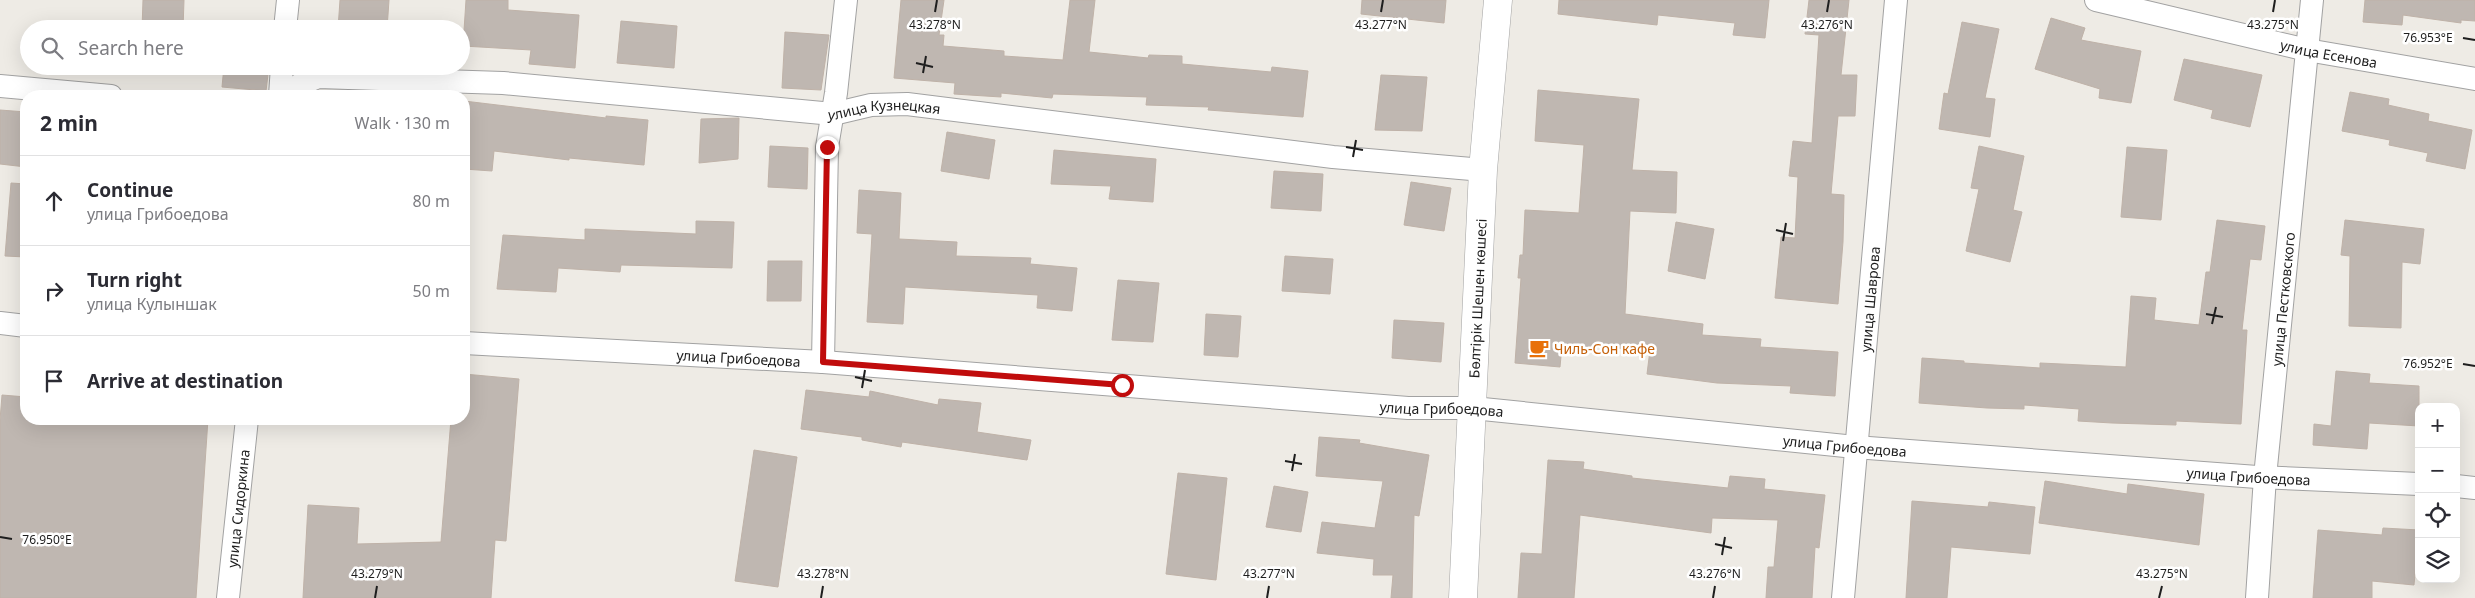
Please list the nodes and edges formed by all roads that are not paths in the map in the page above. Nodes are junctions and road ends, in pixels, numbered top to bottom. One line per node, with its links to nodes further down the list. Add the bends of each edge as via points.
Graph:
1 (288, 0): 7 (street)
2 (846, 0): 15 (street)
3 (1498, 0): 16 (street, Бөлтірік Шешен көшесі)
4 (1896, 0): 23 (street, улица Шаврова)
5 (2096, 0): 8 (street, улица Есенова)
6 (2312, 0): 8 (street, улица Пестковского)
7 (286, 20)
8 (2307, 50): 10 (street, улица Есенова); 24 (street, улица Пестковского)
9 (281, 75): 13 (street)
10 (2475, 79)
11 (0, 86): 12 (street)
12 (44, 90)
13 (280, 90)
14 (294, 90): 15 (street, улица Кузнецкая, via 318,77 474,82)
15 (833, 114): 16 (street, улица Кузнецкая, via 871,105 907,104 1333,157); 20 (street, via 827,147)
16 (1484, 170): 21 (street, Бөлтірік Шешен көшесі)
17 (0, 323): 18 (street)
18 (20, 325)
19 (470, 343): 20 (street, улица Грибоедова)
20 (823, 362): 21 (street, улица Грибоедова, via 1408,408)
21 (1473, 408): 23 (street, улица Грибоедова); 29 (street, Бөлтірік Шешен көшесі)
22 (246, 425): 28 (street, улица Сидоркина)
23 (1855, 446): 24 (street, улица Грибоедова); 30 (street, улица Шаврова)
24 (2265, 477): 25 (street, улица Грибоедова); 31 (street, улица Пестковского)
25 (2415, 484)
26 (2460, 486): 27 (street)
27 (2475, 488)
28 (228, 598)
29 (1463, 598)
30 (1843, 598)
31 (2257, 598)

